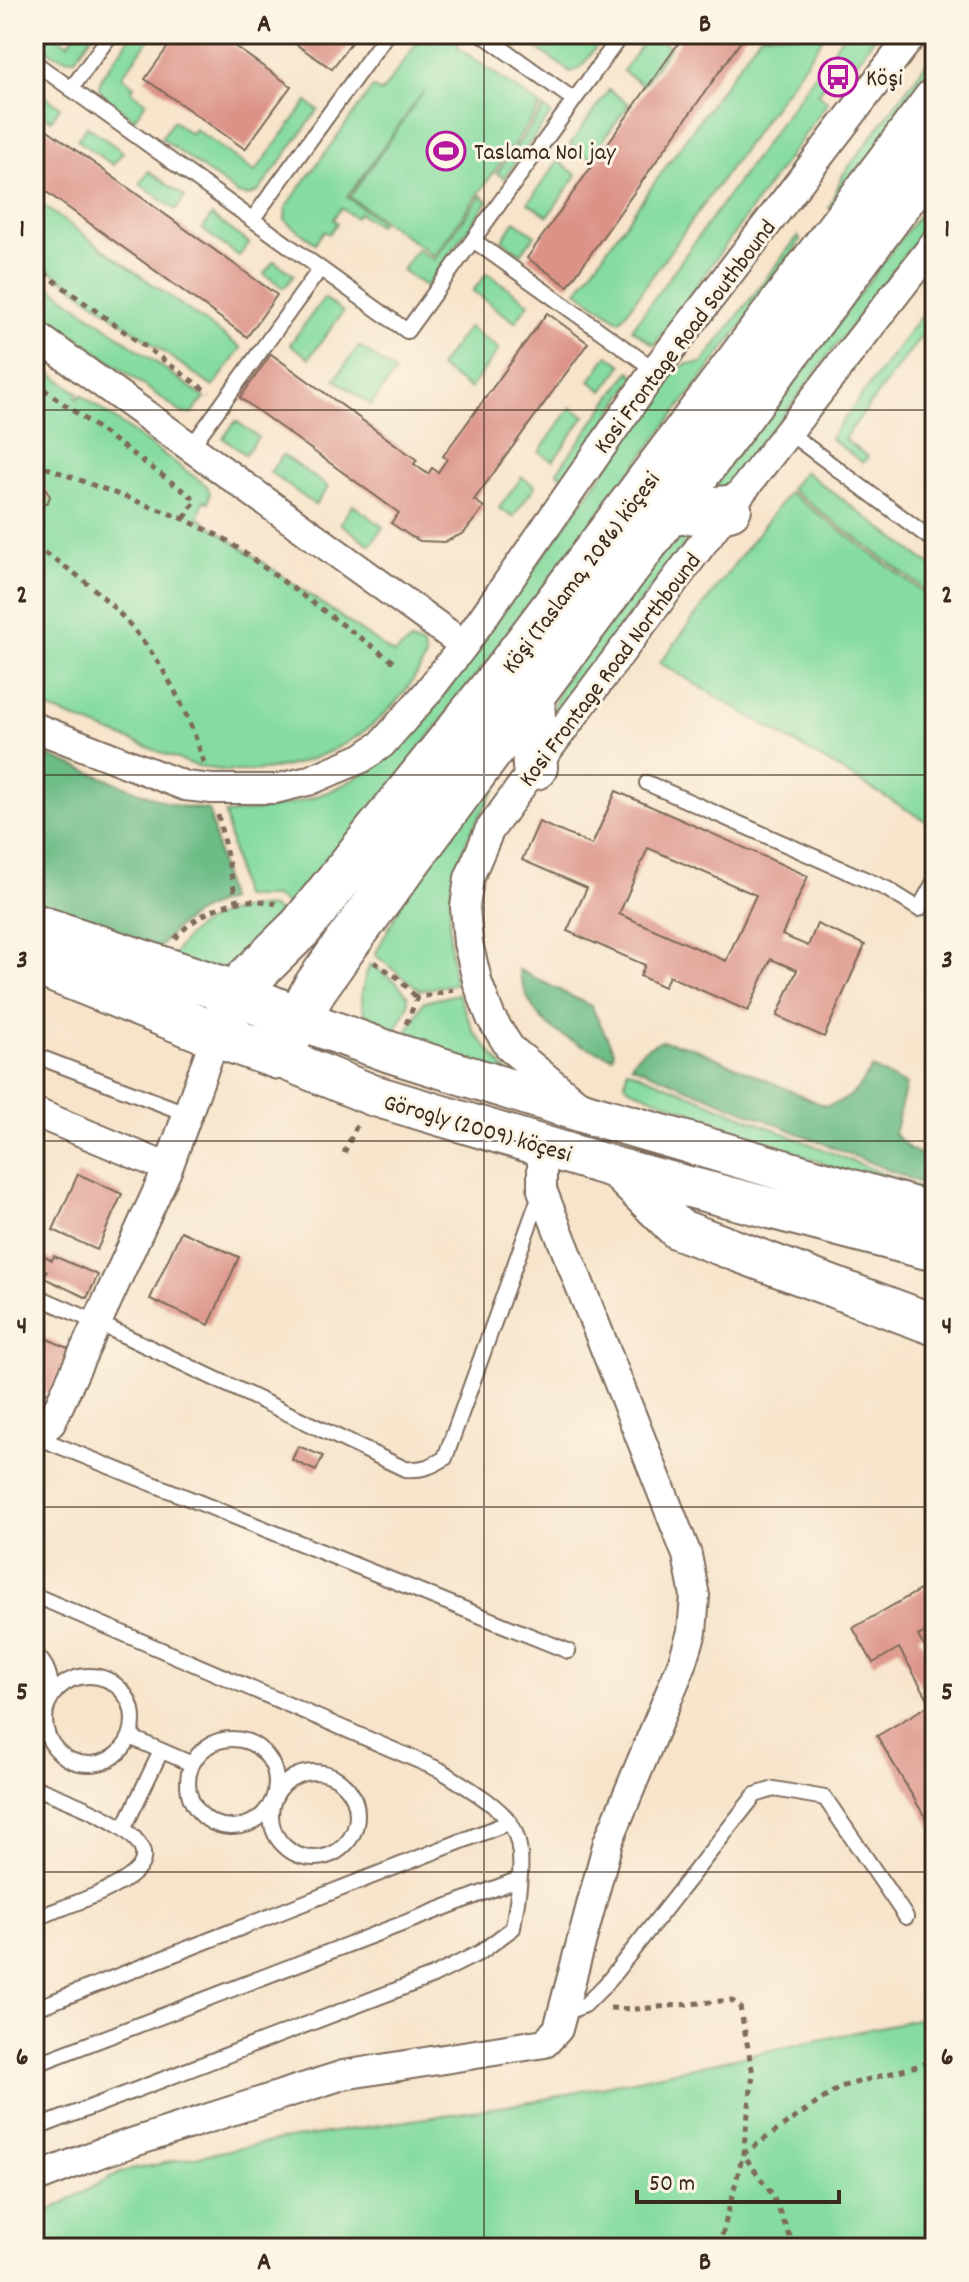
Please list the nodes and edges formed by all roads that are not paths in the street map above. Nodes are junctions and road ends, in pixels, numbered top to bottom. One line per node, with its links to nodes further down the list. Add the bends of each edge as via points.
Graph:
1 (111, 34): 7 (lane)
2 (387, 34): 11 (lane)
3 (482, 34): 8 (lane)
4 (622, 34): 8 (lane)
5 (913, 34): 16 (street, Kosi Frontage Road Southbound)
6 (34, 62): 7 (lane)
7 (71, 89): 11 (lane)
8 (574, 100): 12 (lane)
9 (935, 101): 30 (main road, Köşi (Taslama, 2086) köçesi, via 505,672 306,921)
10 (935, 155): 20 (main road, Köşi (Taslama, 2086) köçesi)
11 (252, 220): 14 (lane)
12 (473, 240): 14 (lane, via 407,331); 16 (lane)
13 (932, 254): 17 (street, Kosi Frontage Road Northbound)
14 (320, 269): 18 (lane)
15 (34, 334): 18 (street)
16 (655, 370): 22 (street, Kosi Frontage Road Southbound)
17 (788, 432): 19 (street, Kosi Frontage Road Northbound); 21 (lane)
18 (191, 447): 22 (street)
19 (729, 508): 20 (main road); 25 (street, Kosi Frontage Road Northbound)
20 (669, 513): 23 (main road, Köşi (Taslama, 2086) köçesi)
21 (935, 542)
22 (464, 645): 24 (street, Kosi Frontage Road Southbound, via 382,744 308,781 275,789 185,786)
23 (532, 696): 25 (main road); 32 (main road, Köşi (Taslama, 2086) köçesi, via 346,944)
24 (34, 727)
25 (535, 767): 36 (street, Kosi Frontage Road Northbound, via 489,831 469,878 468,943 491,1018 510,1048)
26 (647, 783): 27 (lane, via 887,889 919,909)
27 (935, 880)
28 (34, 926): 30 (main road, Görogly (2009) köçesi)
29 (34, 962): 31 (main road, Görogly (2009) köçesi)
30 (238, 994): 31 (main road, Köşi (Taslama, 2086) köçesi); 32 (main road, Görogly (2009) köçesi)
31 (216, 1035): 32 (main road, Görogly (2009) köçesi); 35 (street)
32 (289, 1038): 36 (main road, Görogly (2009) köçesi, via 393,1053); 37 (main road, Görogly (2009) köçesi, via 372,1095)
33 (34, 1055): 35 (lane)
34 (34, 1112): 38 (street)
35 (188, 1114): 38 (street)
36 (589, 1114): 41 (main road, Görogly (2009) köçesi)
37 (542, 1145): 39 (main road, Görogly (2009) köçesi); 40 (street)
38 (168, 1168): 44 (street)
39 (616, 1168): 42 (main road, Görogly (2009) köçesi); 45 (main road, via 678,1229)
40 (542, 1190): 44 (lane, via 445,1458 434,1466 405,1469); 63 (street, via 687,1555 695,1596 682,1664 608,1842 581,1934)
41 (935, 1214)
42 (935, 1251)
43 (34, 1295): 44 (lane)
44 (98, 1323): 46 (street, via 51,1423)
45 (935, 1325)
46 (34, 1436): 48 (lane)
47 (34, 1595): 57 (lane, via 440,1770)
48 (568, 1651)
49 (34, 1653): 50 (lane, via 50,1679)
50 (47, 1705): 51 (lane); 52 (lane, via 47,1735 66,1758 95,1764 122,1750); 52 (lane, via 54,1693 77,1678 105,1679 117,1686 132,1709)
51 (34, 1720)
52 (130, 1737): 53 (lane)
53 (161, 1751): 54 (lane); 58 (lane)
54 (192, 1764): 56 (lane, via 213,1743 241,1740 266,1755 276,1783); 56 (lane, via 188,1792 194,1806 215,1824 243,1826 267,1810)
55 (34, 1787): 58 (lane)
56 (274, 1797): 56 (lane, via 293,1776 335,1776 354,1797 356,1826 341,1849 328,1856 299,1856 277,1839 271,1825)
57 (510, 1822): 59 (lane, via 519,1848); 62 (lane)
58 (124, 1828): 61 (lane, via 145,1852 135,1873)
59 (519, 1879): 64 (lane); 65 (lane, via 513,1928 481,1952 433,1976)
60 (906, 1917): 63 (lane, via 825,1798 774,1789 755,1795 606,1984)
61 (34, 1919)
62 (34, 2009)
63 (574, 2009): 66 (street, via 545,2043 343,2075)
64 (34, 2065)
65 (34, 2129)
66 (34, 2179)

